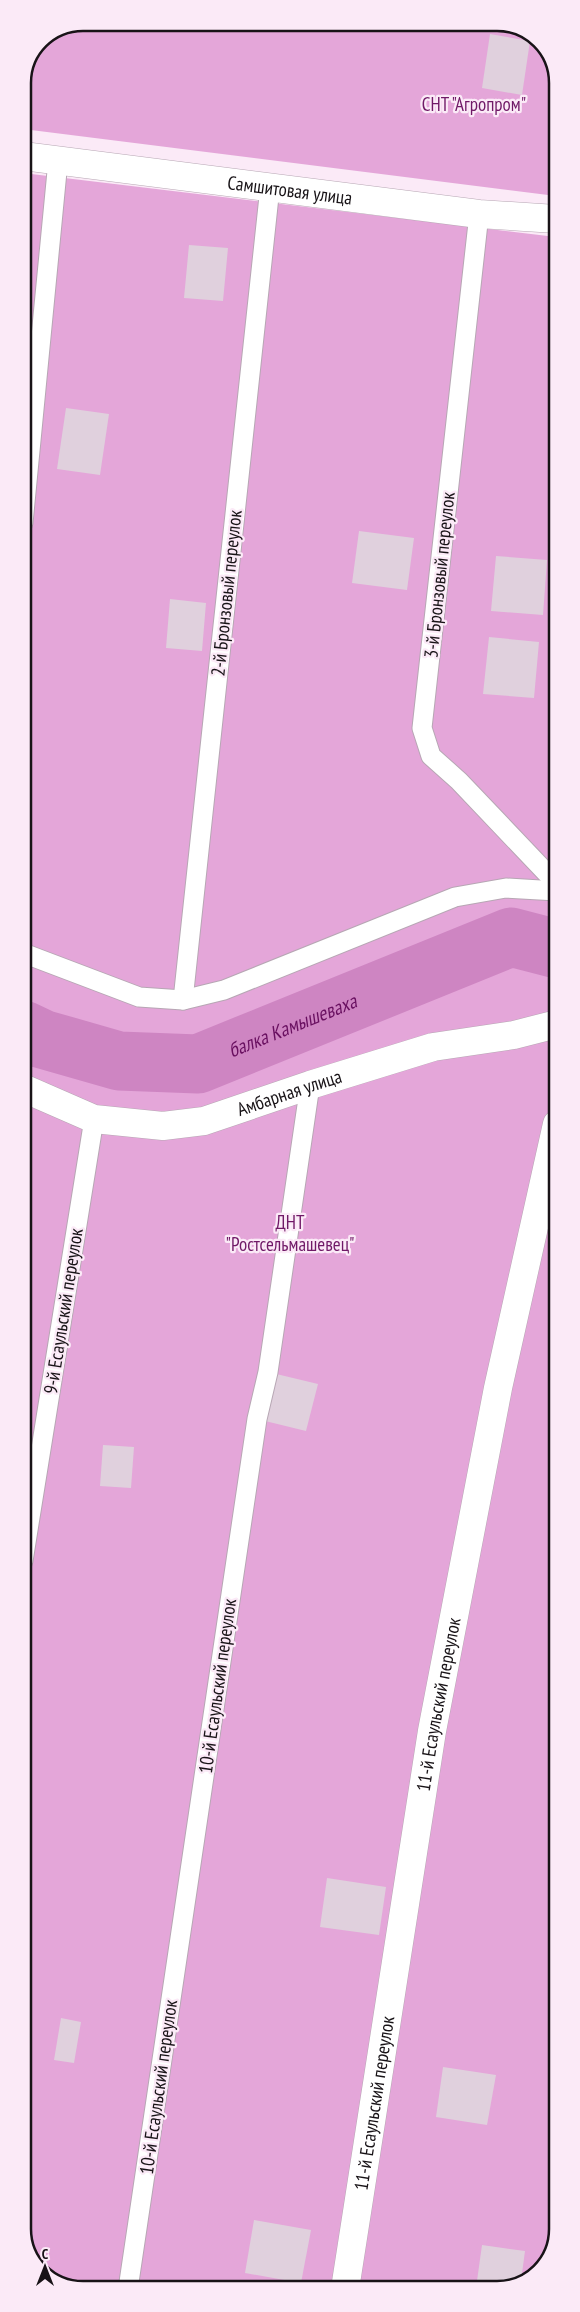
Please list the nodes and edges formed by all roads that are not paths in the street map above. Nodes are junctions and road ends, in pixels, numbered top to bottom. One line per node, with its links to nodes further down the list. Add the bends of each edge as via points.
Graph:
1 (31, 157): 2 (street, Самшитовая улица)
2 (58, 161): 3 (street, Самшитовая улица); 6 (lane)
3 (270, 187): 4 (street, Самшитовая улица); 10 (lane, 2-й Бронзовый переулок)
4 (479, 214): 5 (street, Самшитовая улица); 7 (lane, 3-й Бронзовый переулок, via 422,728 431,756)
5 (549, 219)
6 (31, 440)
7 (549, 876)
8 (549, 891): 10 (lane, via 506,888 455,897 224,990)
9 (31, 956): 10 (lane, via 140,997)
10 (183, 1000)
11 (549, 1026): 12 (street, Амбарная улица, via 514,1035 433,1047)
12 (310, 1084): 14 (street, Амбарная улица, via 204,1121 163,1126); 17 (lane, 10-й Есаульский переулок)
13 (31, 1091): 14 (street, Амбарная улица)
14 (94, 1119): 16 (lane, 9-й Есаульский переулок)
15 (549, 1160): 18 (street, 11-й Есаульский переулок, via 498,1388 432,1731)
16 (31, 1511)
17 (129, 2281)
18 (346, 2281)

